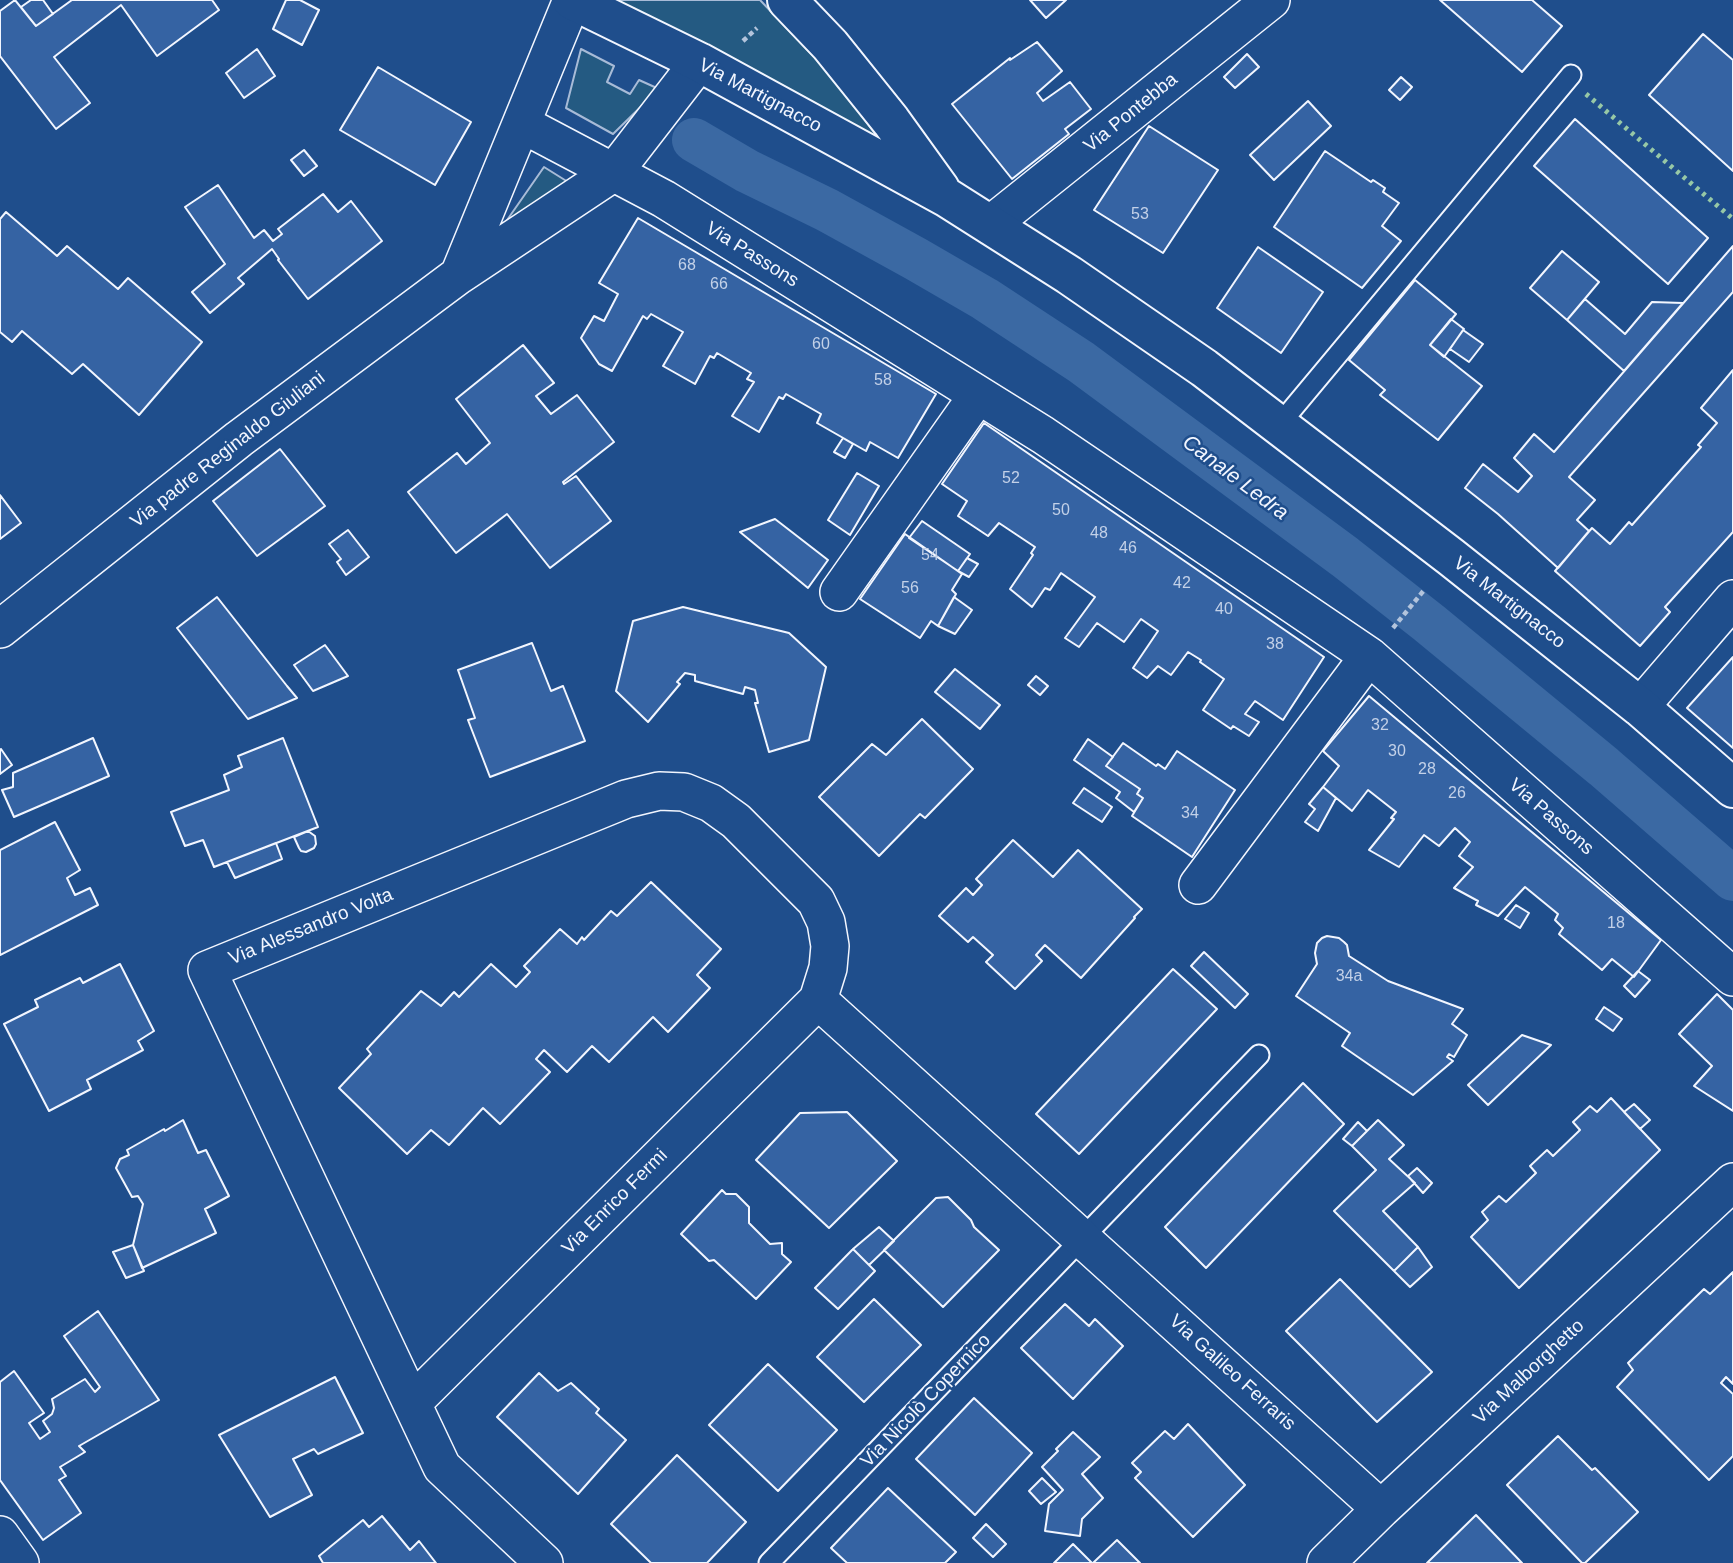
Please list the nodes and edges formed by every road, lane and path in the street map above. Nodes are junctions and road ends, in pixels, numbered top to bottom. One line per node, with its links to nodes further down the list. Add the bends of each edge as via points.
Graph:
1 (572, 0): 5 (main road, Via Martignacco); 7 (street)
2 (1271, 0): 10 (street, Via Pontebba)
3 (774, 12): 4 (path); 9 (main road, Via Martignacco, via 830,45)
4 (742, 42)
5 (699, 62): 8 (street, Via padre Reginaldo Giuliani); 9 (main road, Via Martignacco)
6 (1571, 75): 13 (lane)
7 (522, 124): 8 (street, Via Passons); 11 (street)
8 (614, 172): 11 (street, Via padre Reginaldo Giuliani); 12 (street, Via Passons)
9 (946, 197): 10 (main road, Via Martignacco)
10 (990, 225): 13 (main road, Via Martignacco, via 1205,368)
11 (459, 275): 17 (street, Via padre Reginaldo Giuliani, via 239,439)
12 (978, 394): 15 (street); 18 (street, Via Passons)
13 (1279, 425): 19 (main road, Via Martignacco)
14 (1428, 585): 18 (path)
15 (839, 592)
16 (1733, 599): 19 (street)
17 (0, 629)
18 (1379, 645): 21 (street); 22 (street, Via Passons)
19 (1640, 707): 20 (main road, Via Martignacco)
20 (1733, 788)
21 (1198, 885)
22 (1733, 977)
23 (818, 1000): 26 (street, Via Galileo Ferraris); 27 (street, Via Enrico Fermi); 27 (street, Via Alessandro Volta, via 830,946 816,901 736,821 711,803 684,792 659,791 626,799 208,970)
24 (1259, 1055): 26 (lane)
25 (1733, 1182): 28 (street, Via Malborghetto)
26 (1082, 1238): 28 (street, Via Galileo Ferraris); 32 (lane, Via Nicolò Copernico)
27 (412, 1403): 31 (street, Via Alessandro Volta, via 442,1467)
28 (1381, 1508): 33 (street, Via Malborghetto)
29 (0, 1535): 30 (street)
30 (20, 1563)
31 (544, 1563)
32 (769, 1563)
33 (1326, 1563)

